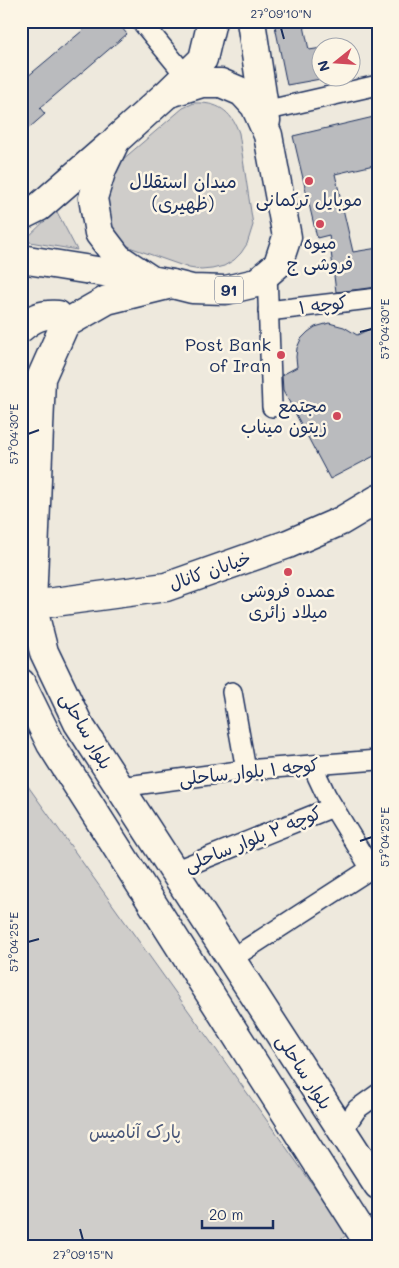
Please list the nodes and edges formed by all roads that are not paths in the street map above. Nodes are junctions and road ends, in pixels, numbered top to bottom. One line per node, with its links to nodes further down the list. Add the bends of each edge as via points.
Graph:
1 (141, 21): 4 (street)
2 (212, 21): 4 (main road, 91, via 203,59)
3 (251, 21): 6 (main road, 91)
4 (176, 84): 6 (main road, 91, via 221,83 242,92); 7 (main road, 91)
5 (378, 85): 6 (street)
6 (266, 123): 11 (main road, 91, via 287,237 278,264)
7 (116, 140): 8 (main road, 91); 12 (main road, 91, via 93,198 99,233 118,258)
8 (30, 212): 9 (main road)
9 (21, 231)
10 (21, 259): 12 (main road, 91)
11 (267, 273): 12 (main road, 91, via 256,283 226,290 192,289); 14 (street)
12 (162, 282): 15 (main road, via 107,300)
13 (378, 298): 14 (street, کوچه ۱)
14 (268, 311): 17 (street)
15 (65, 324): 16 (main road, via 58,315 46,315); 19 (main road, بلوار ساحلی, via 41,378)
16 (21, 328)
17 (272, 407)
18 (378, 499): 19 (main road, خیابان کانال, via 341,521 288,544 166,588)
19 (32, 605): 25 (main road, بلوار ساحلی, via 44,652 78,723)
20 (21, 683): 33 (main road, بلوار ساحلی, via 51,744)
21 (232, 692): 24 (street)
22 (378, 760): 23 (street, کوچه ۱ بلوار ساحلی)
23 (312, 765): 24 (street, کوچه ۱ بلوار ساحلی); 26 (street)
24 (246, 770): 25 (street, کوچه ۱ بلوار ساحلی)
25 (120, 787): 28 (main road, بلوار ساحلی)
26 (333, 807): 27 (street); 28 (street, کوچه ۲ بلوار ساحلی)
27 (374, 867): 29 (street)
28 (174, 871): 29 (main road, بلوار ساحلی)
29 (231, 959): 31 (main road, بلوار ساحلی)
30 (378, 1094): 31 (street, via 357,1109)
31 (342, 1131): 32 (main road, بلوار ساحلی)
32 (378, 1186)
33 (374, 1247)

